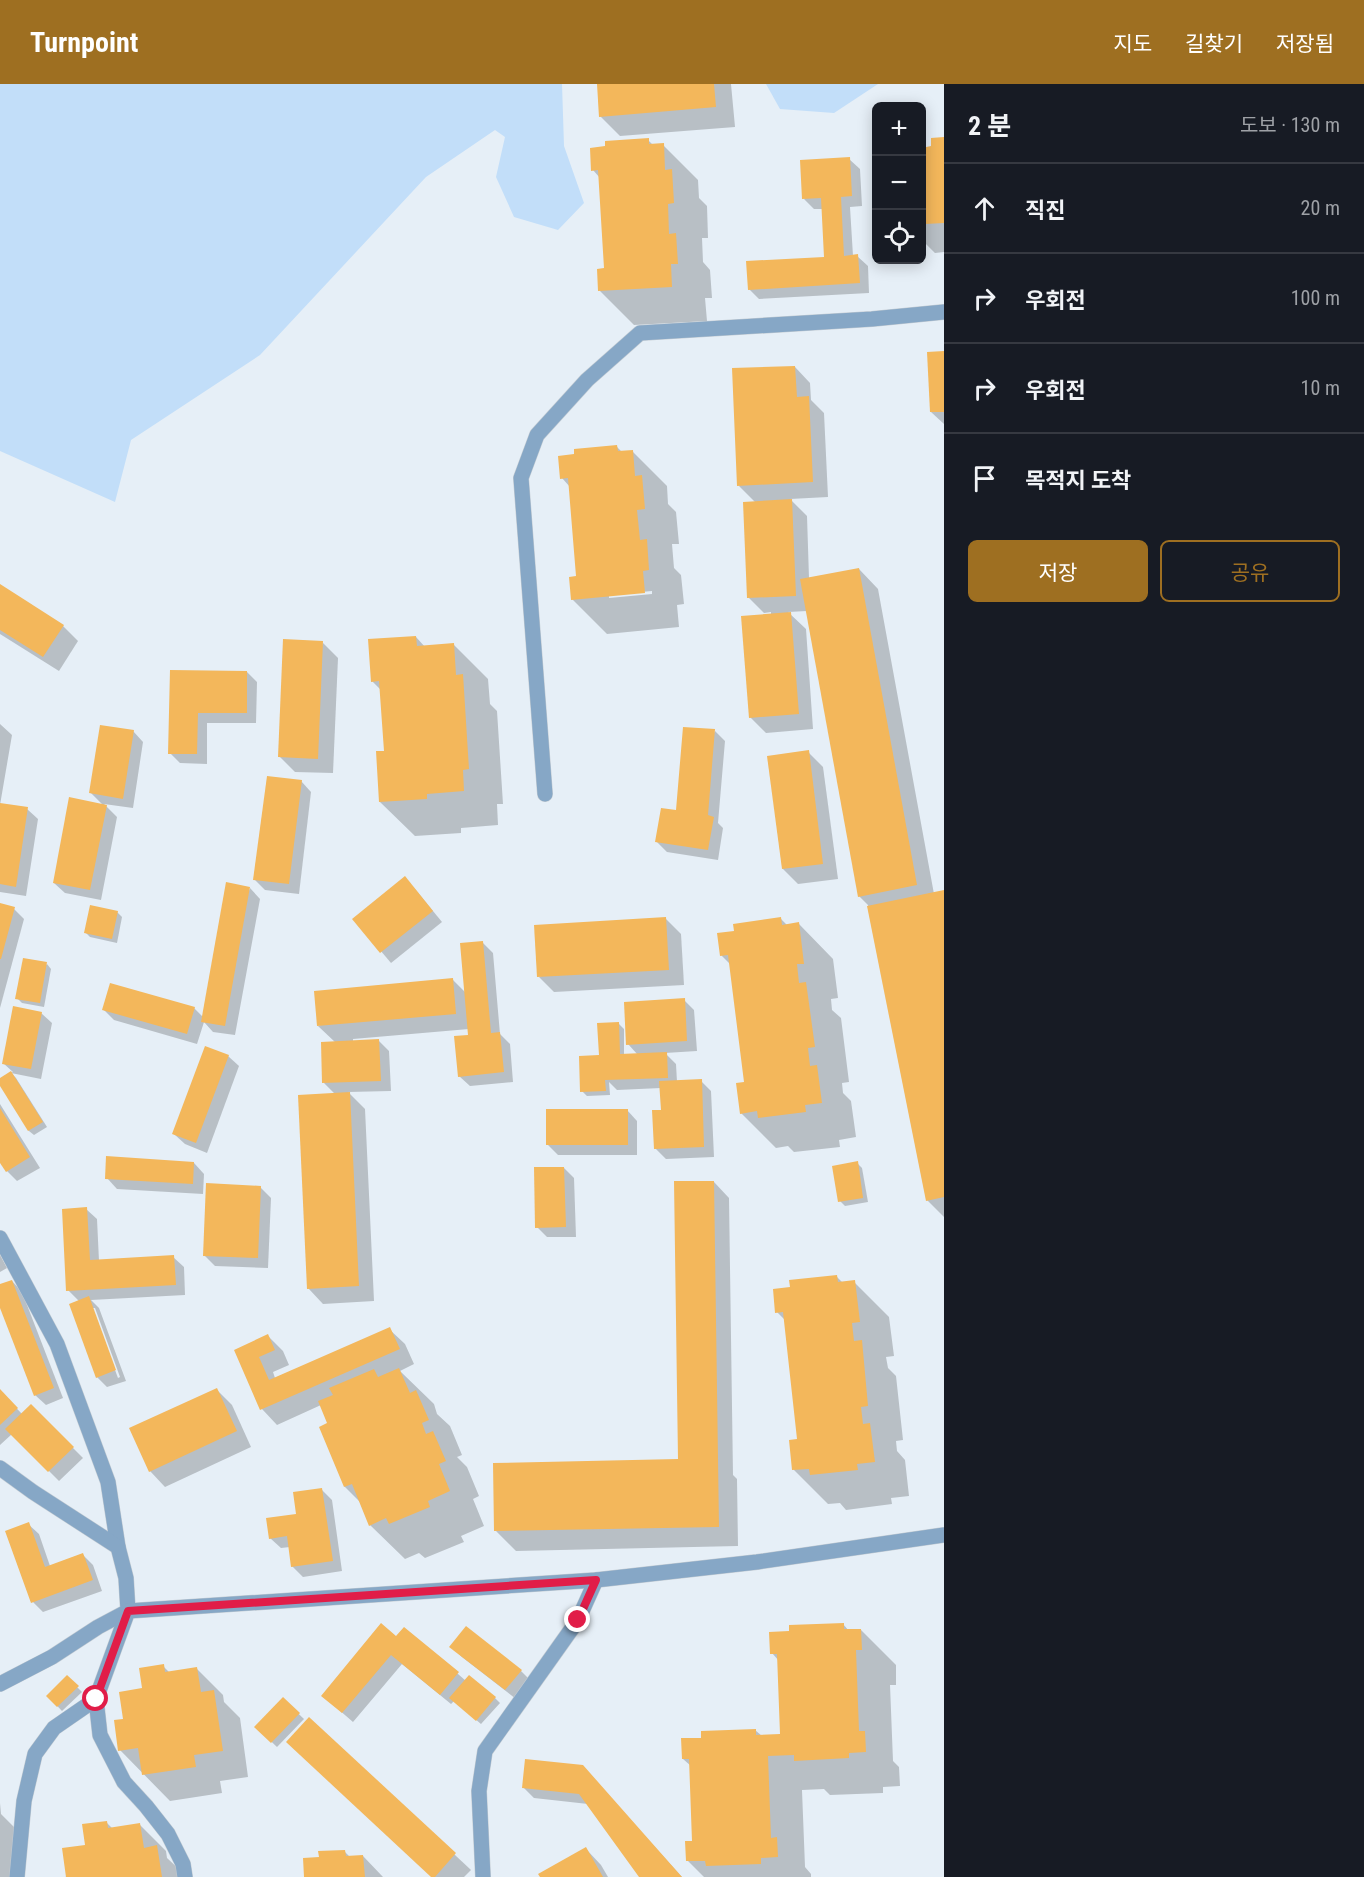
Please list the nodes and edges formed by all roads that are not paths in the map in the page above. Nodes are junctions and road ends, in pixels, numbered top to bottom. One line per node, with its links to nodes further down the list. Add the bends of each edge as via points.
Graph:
1 (944, 312): 2 (street, via 640,333 587,380 537,435 521,478)
2 (545, 794)
3 (0, 1238): 6 (street, via 57,1344 108,1482)
4 (0, 1468): 6 (street)
5 (944, 1535): 7 (street)
6 (118, 1547): 8 (street, via 126,1578)
7 (596, 1580): 8 (street); 13 (street, via 578,1620 485,1751 479,1791)
8 (128, 1611): 9 (street); 10 (street)
9 (0, 1684)
10 (96, 1699): 11 (street, via 54,1728 35,1754 24,1801); 12 (street, via 100,1735 124,1782 168,1834)
11 (17, 1877)
12 (185, 1877)
13 (483, 1877)

